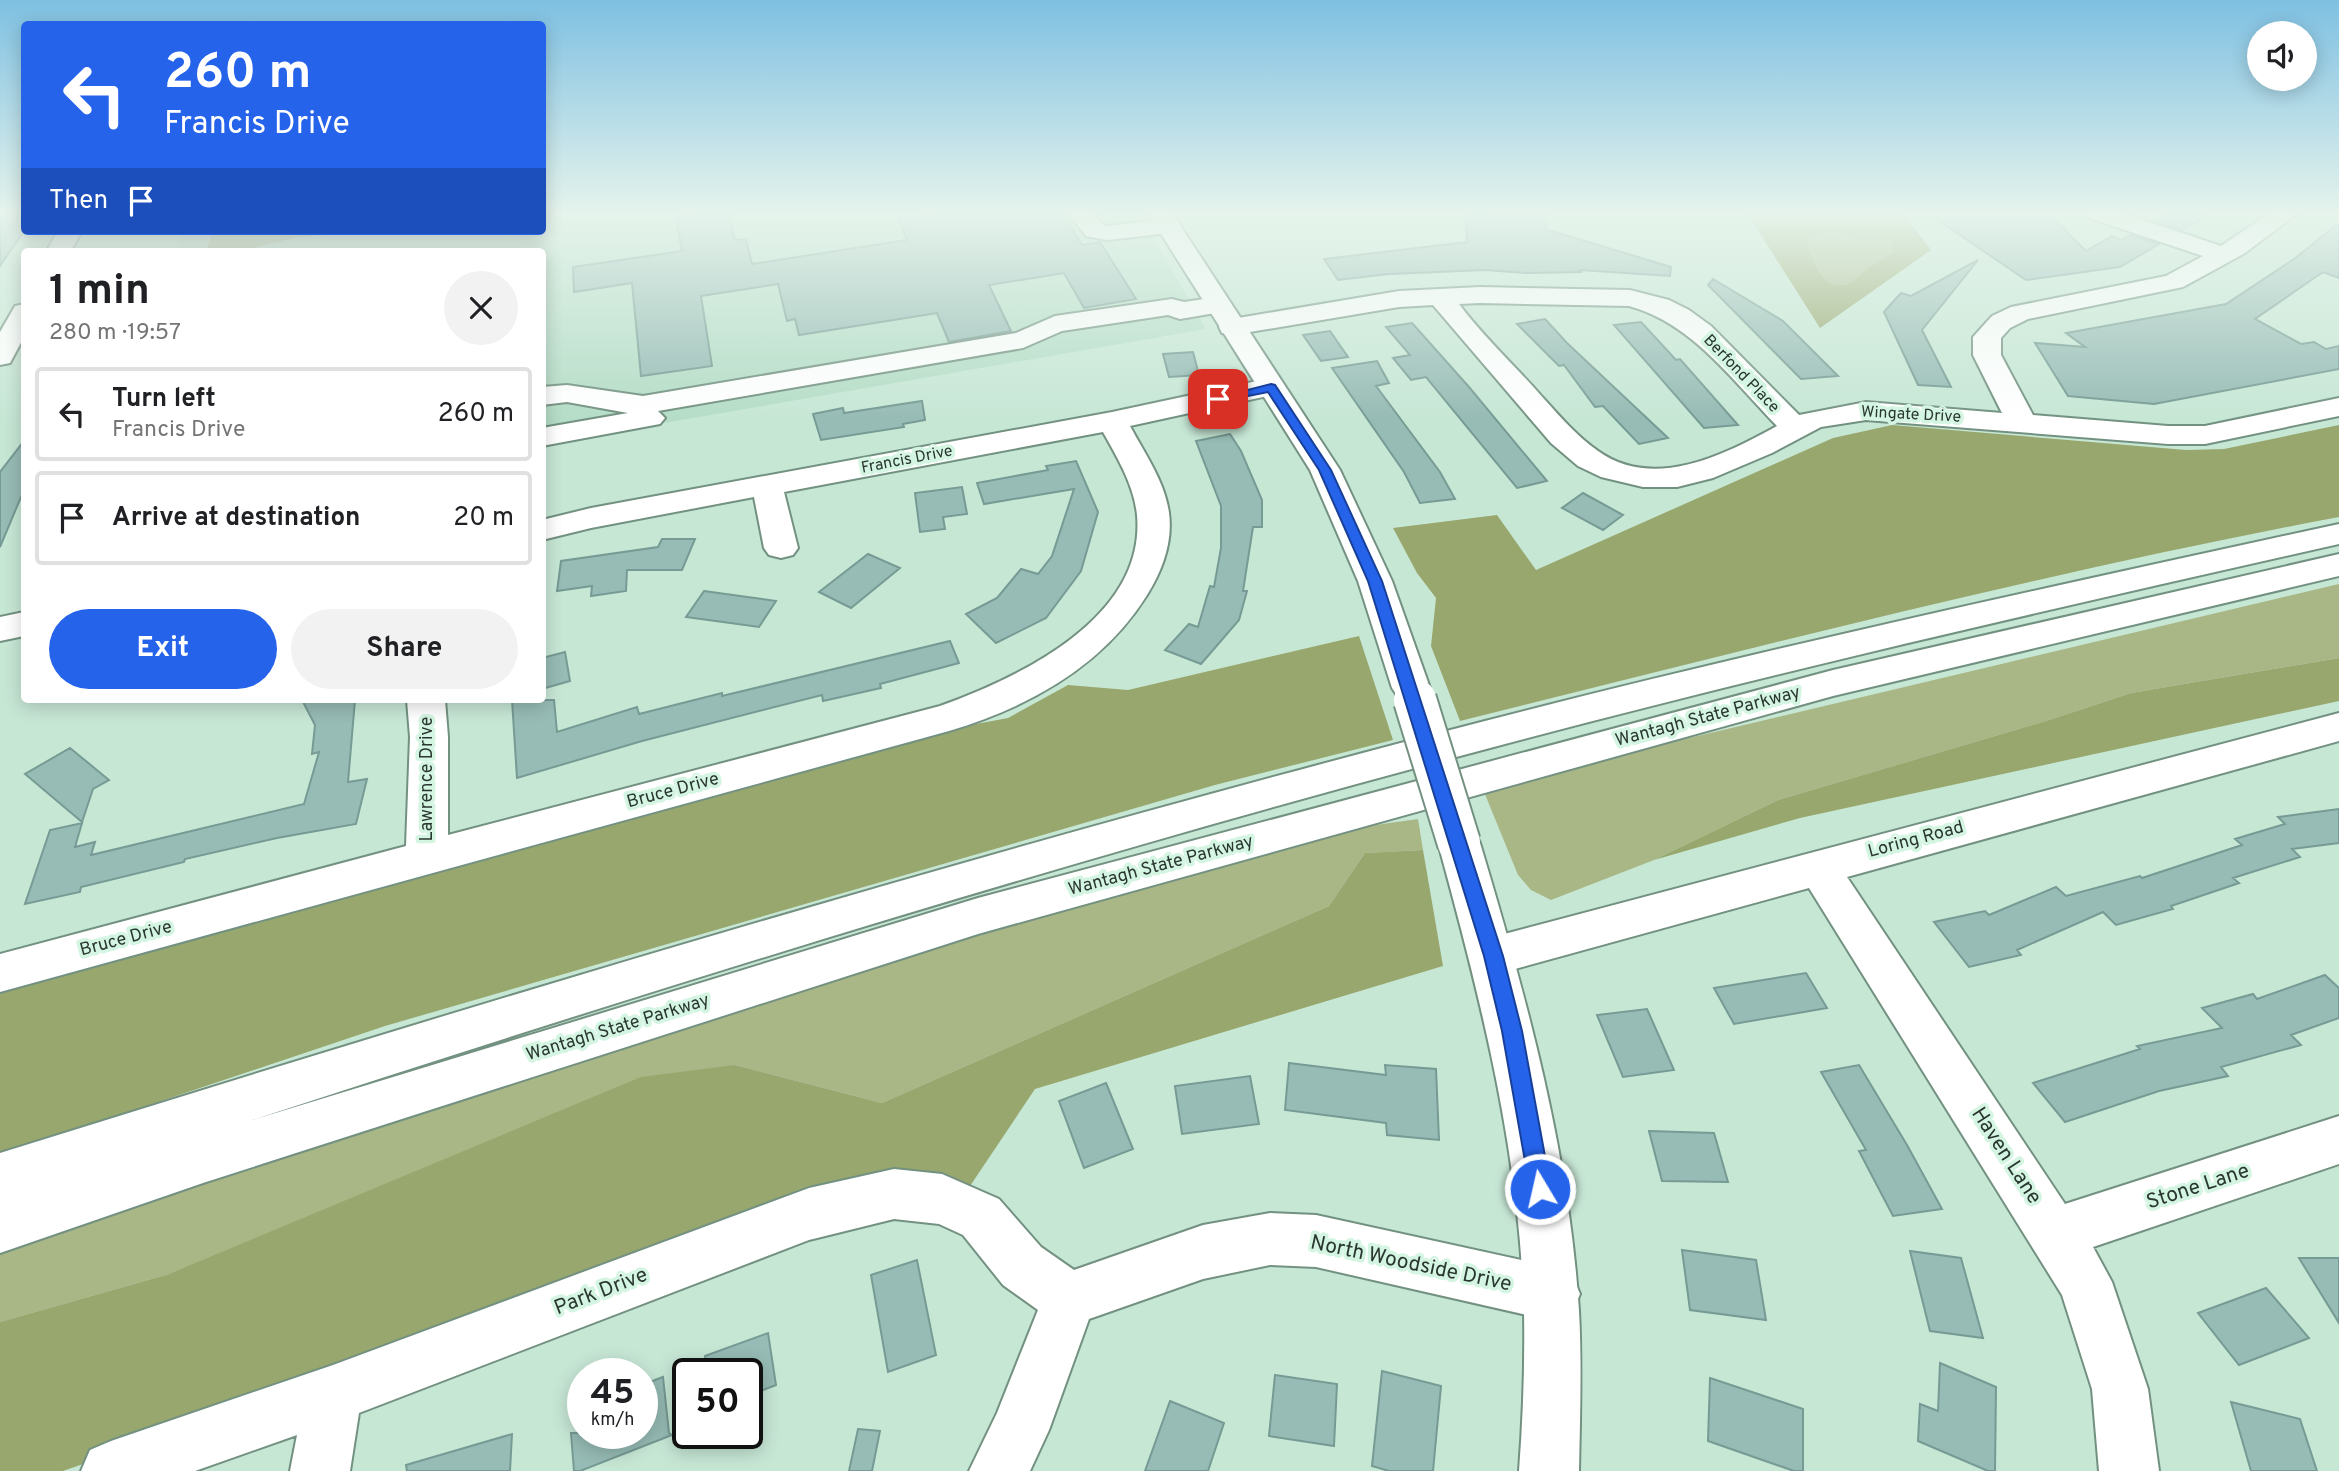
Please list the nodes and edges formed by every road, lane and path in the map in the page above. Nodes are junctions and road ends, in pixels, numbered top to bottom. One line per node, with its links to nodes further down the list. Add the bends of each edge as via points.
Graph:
1 (1203, 282): 8 (main road)
2 (2175, 282): 16 (main road, via 2020,313 2001,322 1987,337 1987,355)
3 (1442, 299): 8 (main road, Berfond Place); 17 (main road, Berfond Place, via 1480,295 1612,297 1660,306 1701,332); 17 (main road, Wingate Drive, via 1562,437 1612,470 1643,478 1677,478 1726,462)
4 (21, 310): 5 (main road)
5 (0, 311)
6 (1180, 311): 8 (main road, Berfond Place); 12 (main road, via 1172,307 1063,323 1023,341 900,354); 14 (main road, via 1174,320 1044,347)
7 (21, 316): 9 (main road)
8 (1225, 316): 10 (main road)
9 (0, 356)
10 (1271, 387): 15 (main road, Francis Drive); 30 (main road, bridge, via 1325,470 1375,581)
11 (546, 395): 12 (main road, via 561,391)
12 (597, 399): 14 (main road, via 605,409)
13 (2339, 407): 16 (main road, Wingate Drive, via 2206,435)
14 (656, 417): 18 (main road)
15 (1112, 421): 19 (main road, Francis Drive); 28 (main road, Bruce Drive, via 1146,485 1153,537 1145,569 1126,604 1068,662 1027,686 949,717)
16 (2022, 423): 17 (main road, Wingate Drive, via 1867,411 1813,419)
17 (1795, 428)
18 (546, 436)
19 (767, 486): 20 (main road, Francis Drive); 22 (main road)
20 (546, 529)
21 (2339, 534): 33 (main road, Wantagh State Parkway, via 1957,619 1370,766 740,945)
22 (781, 548)
23 (2339, 565): 34 (main road, Wantagh State Parkway, via 1833,683 978,916 216,1154)
24 (21, 626): 25 (main road)
25 (0, 629)
26 (426, 703): 28 (main road, Lawrence Drive)
27 (2339, 727): 29 (main road, Loring Road)
28 (427, 858): 31 (main road, Bruce Drive)
29 (1818, 867): 30 (main road, Loring Road); 35 (main road, Haven Lane)
30 (1493, 956): 36 (main road, via 1529,1118)
31 (0, 973)
32 (2339, 1140): 35 (main road, Stone Lane)
33 (0, 1178)
34 (0, 1227)
35 (2056, 1234): 43 (main road, Haven Lane, via 2085,1282 2120,1388)
36 (1553, 1294): 37 (main road, North Woodside Drive, via 1317,1241 1270,1239 1203,1252); 42 (main road)
37 (1069, 1299): 38 (main road, Park Drive, via 1022,1266 981,1217 942,1199 894,1194 809,1213); 41 (main road, via 1020,1430)
38 (333, 1394): 39 (main road, Park Drive); 40 (main road)
39 (111, 1471)
40 (320, 1471)
41 (999, 1471)
42 (1549, 1471)
43 (2129, 1471)

